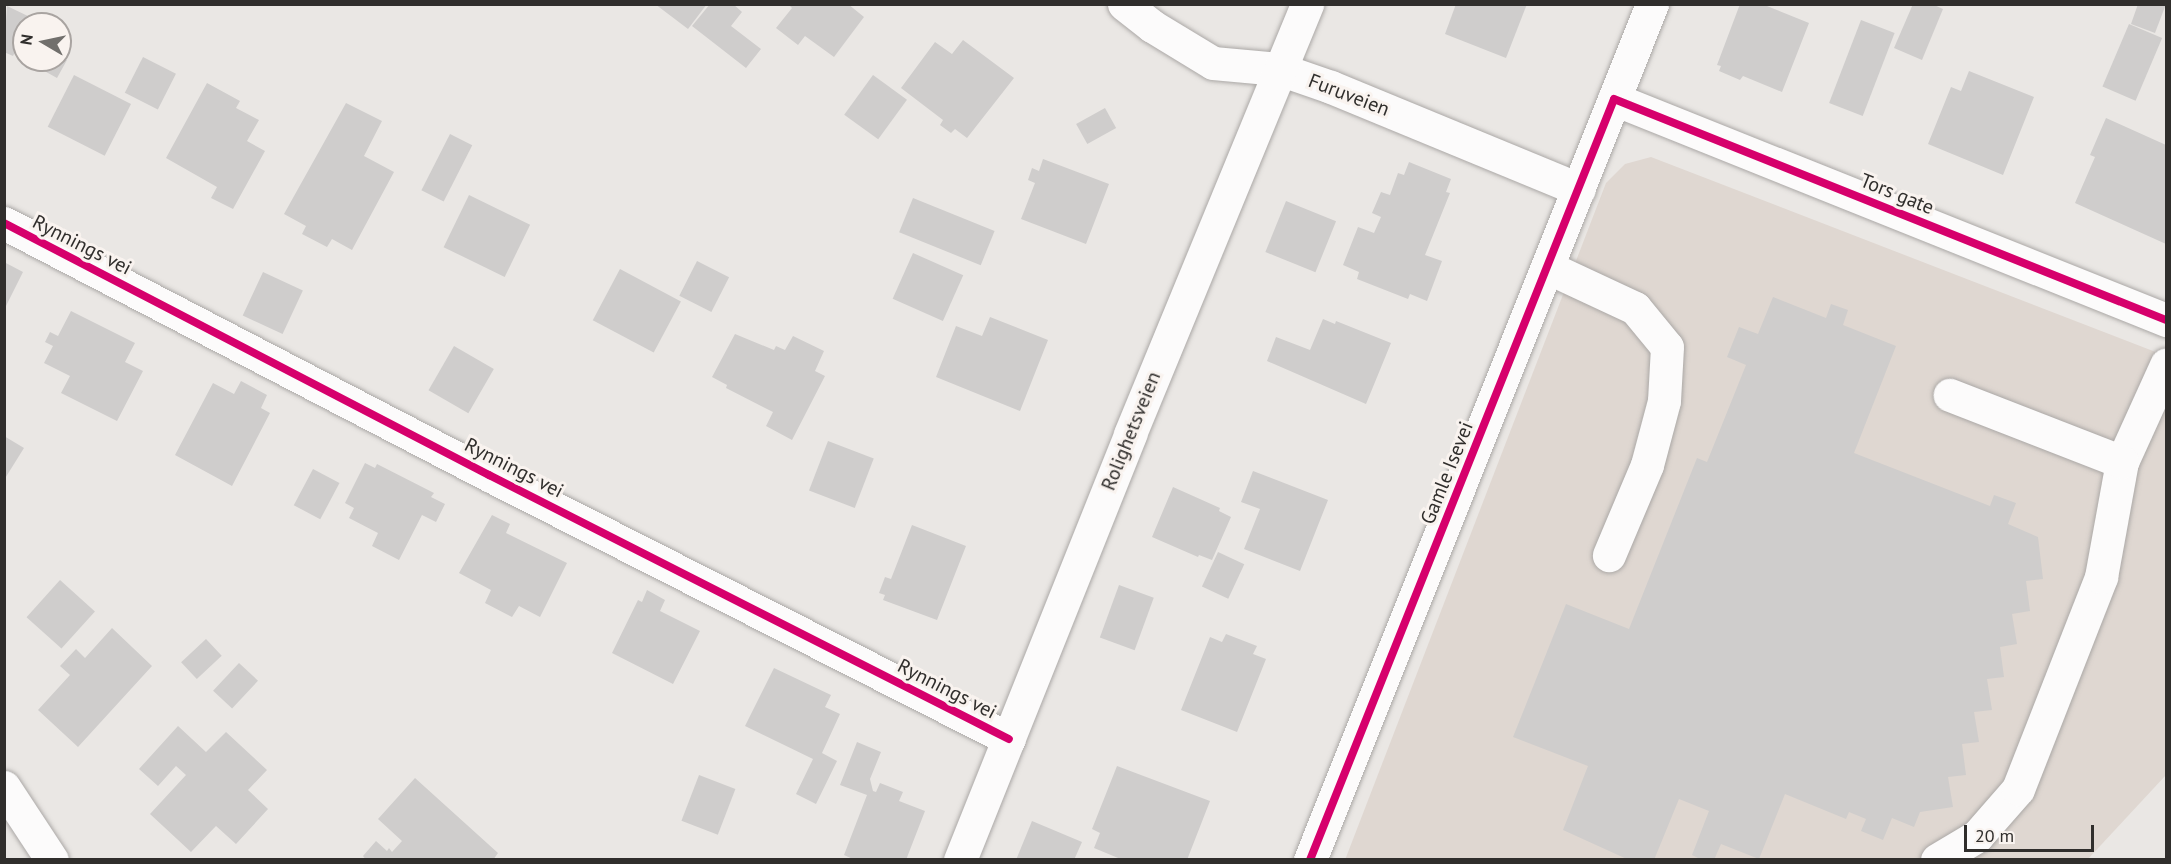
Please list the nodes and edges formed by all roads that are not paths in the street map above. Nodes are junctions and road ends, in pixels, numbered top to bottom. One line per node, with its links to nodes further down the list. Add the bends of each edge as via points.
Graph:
1 (1124, 4): 4 (street, Furuveien, via 1213,63)
2 (1307, 4): 4 (street, Rolighetsveien)
3 (1652, 4): 5 (street, Gamle Isevei)
4 (1279, 69): 6 (street, Furuveien); 14 (street, Rolighetsveien)
5 (1614, 99): 6 (street, Gamle Isevei); 9 (street, Tors gate)
6 (1579, 189): 8 (street, Gamle Isevei)
7 (4, 223): 14 (street, Rynnings vei)
8 (1547, 267): 13 (street, via 1635,308 1667,347 1664,401 1647,465); 18 (street, Gamle Isevei)
9 (2166, 320)
10 (2166, 365): 12 (street)
11 (1950, 395): 12 (street)
12 (2122, 462): 19 (street, via 2101,577 2018,789 1977,836)
13 (1609, 555)
14 (1010, 739): 17 (street, Rolighetsveien)
15 (4, 787): 16 (street)
16 (52, 860)
17 (960, 860)
18 (1310, 860)
19 (1937, 860)

